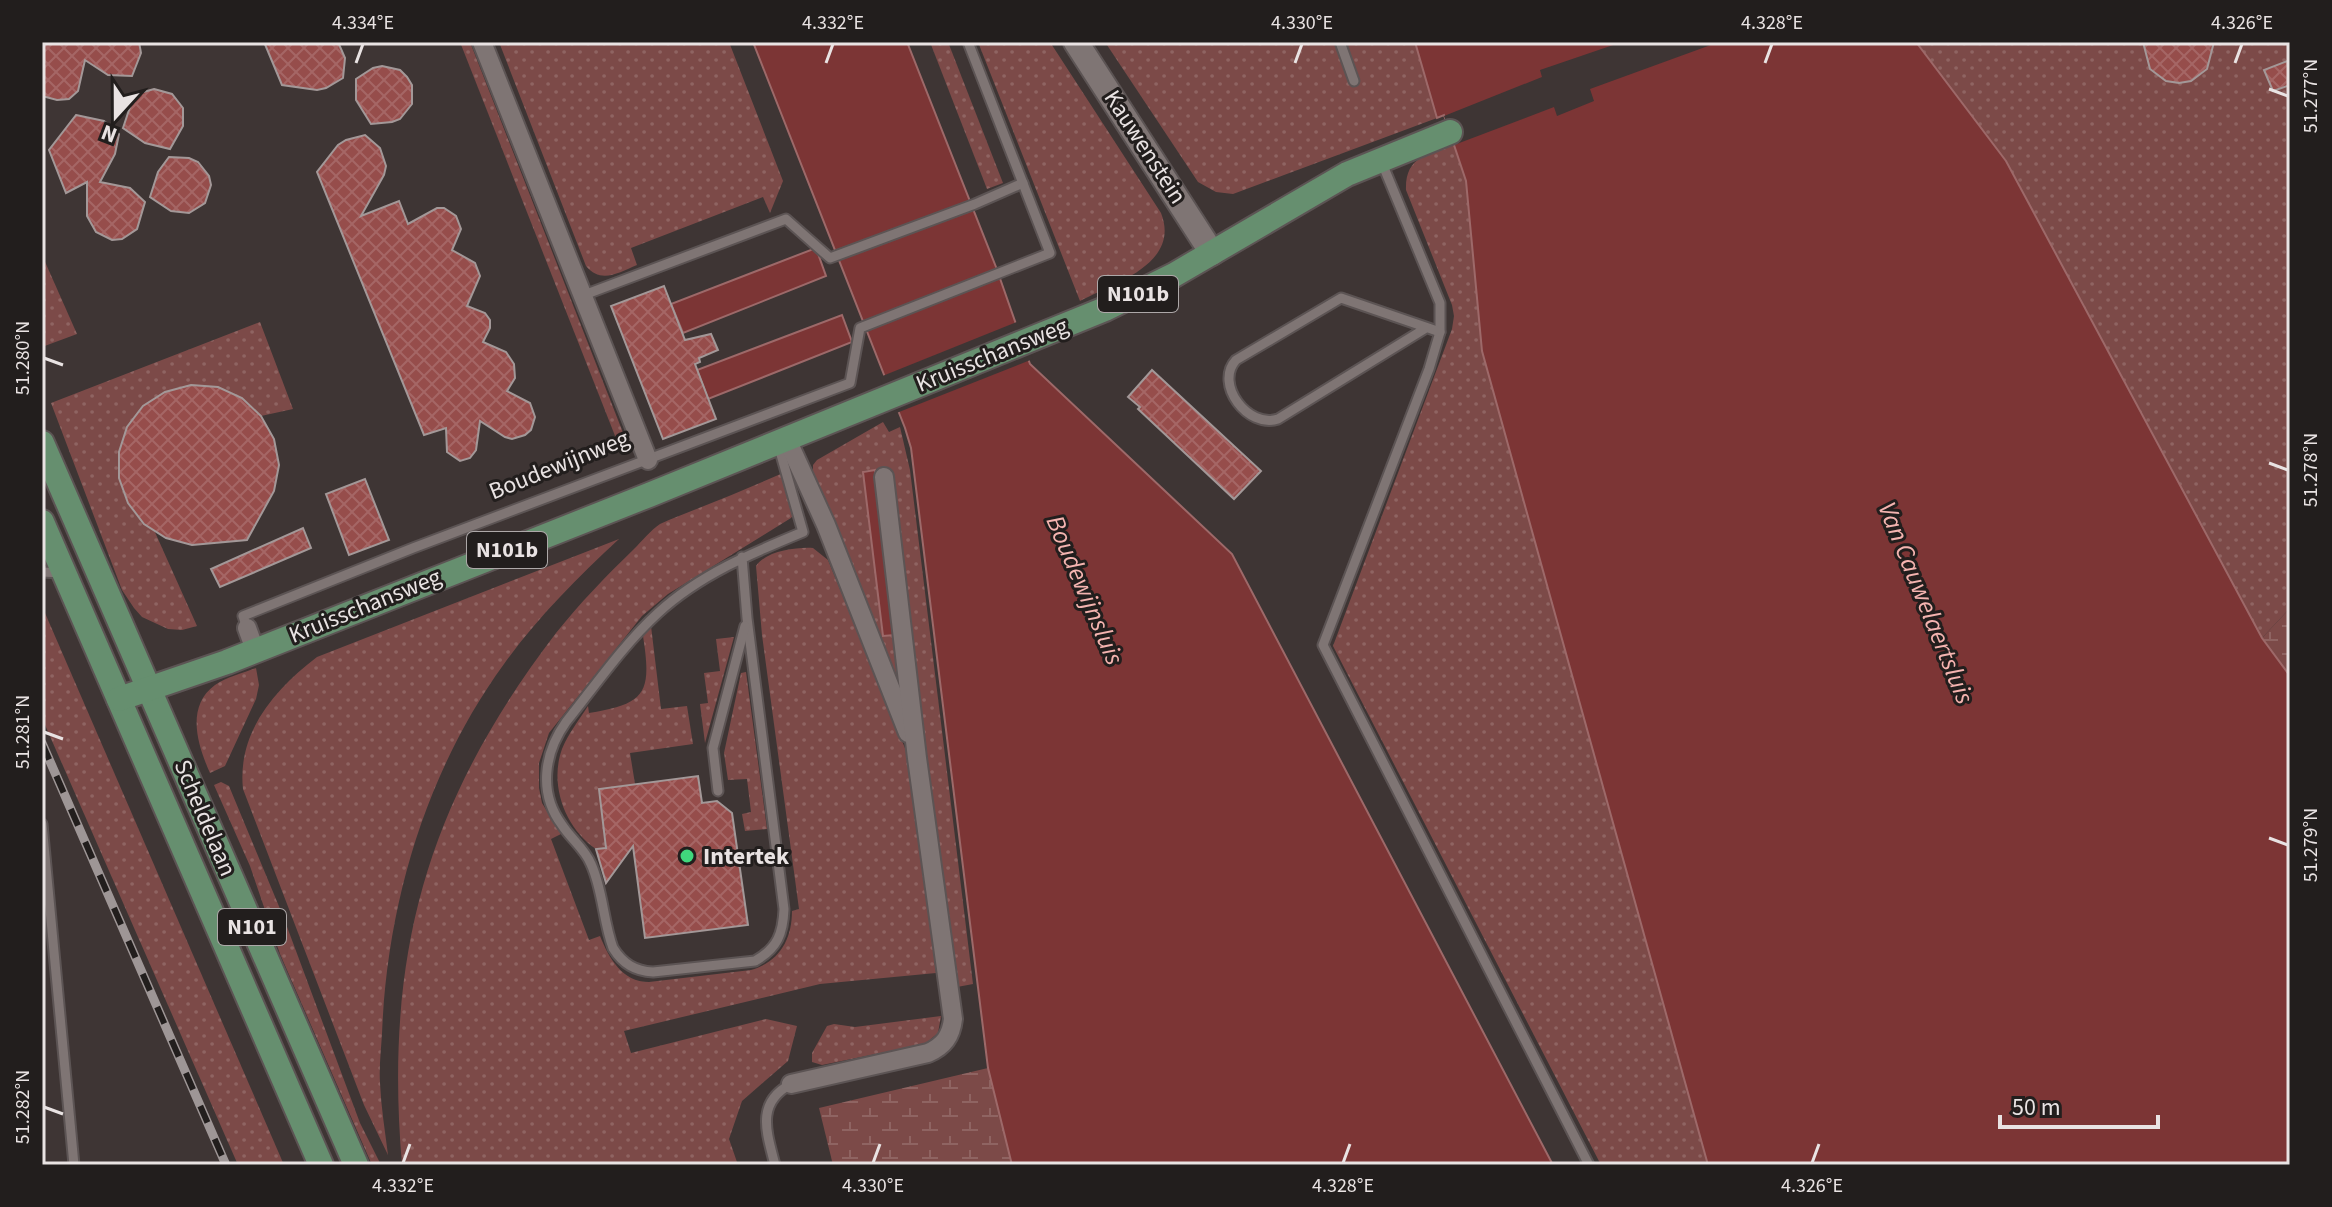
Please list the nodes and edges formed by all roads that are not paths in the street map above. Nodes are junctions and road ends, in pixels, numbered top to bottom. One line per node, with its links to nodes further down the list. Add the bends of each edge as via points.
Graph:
1 (482, 42): 10 (street, Boudewijnweg)
2 (968, 42): 8 (lane)
3 (1076, 42): 9 (street, Kauwenstein)
4 (1340, 42): 5 (lane)
5 (1354, 81)
6 (1450, 132): 7 (main road, Kruisschansweg / N101b)
7 (1381, 160): 9 (main road, Kruisschansweg / N101b, via 1326,185); 12 (lane, via 1436,288)
8 (1023, 183): 10 (lane, via 830,258 786,219); 15 (lane, via 1050,253 860,328 850,383)
9 (1212, 253): 13 (main road, Kruisschansweg / N101b, via 1060,328)
10 (584, 295): 15 (street, Boudewijnweg)
11 (1426, 328): 11 (lane, via 1341,298 1236,360 1227,378 1229,387 1246,412 1267,423); 12 (lane)
12 (1440, 332): 33 (lane, via 1323,645)
13 (782, 439): 18 (lane, via 803,532); 22 (main road, Kruisschansweg / N101b, via 649,495); 25 (street, via 826,525)
14 (42, 443): 19 (main road, Scheldelaan / N101)
15 (648, 460): 22 (lane, Boudewijnweg, via 243,616)
16 (884, 477): 25 (street)
17 (42, 522): 20 (main road, Scheldelaan / N101)
18 (742, 557): 21 (lane); 21 (lane, via 680,596 639,632 556,736 546,767 554,811 590,861 613,948 620,959 641,971 755,961 769,953 783,928)
19 (93, 560): 20 (street); 23 (main road, Scheldelaan / N101)
20 (53, 572): 24 (main road, Scheldelaan / N101)
21 (747, 618): 26 (lane, via 713,748)
22 (251, 639): 23 (main road, Kruisschansweg / N101b)
23 (149, 688): 24 (main road, Kruisschansweg / N101b); 31 (main road, Scheldelaan / N101)
24 (119, 699): 30 (main road, Scheldelaan / N101)
25 (917, 758): 28 (street, via 951,1031 938,1049 928,1053)
26 (718, 791)
27 (42, 824): 29 (lane)
28 (791, 1084): 32 (lane, via 777,1092 766,1117)
29 (74, 1165)
30 (321, 1165)
31 (356, 1165)
32 (775, 1165)
33 (1589, 1165)

